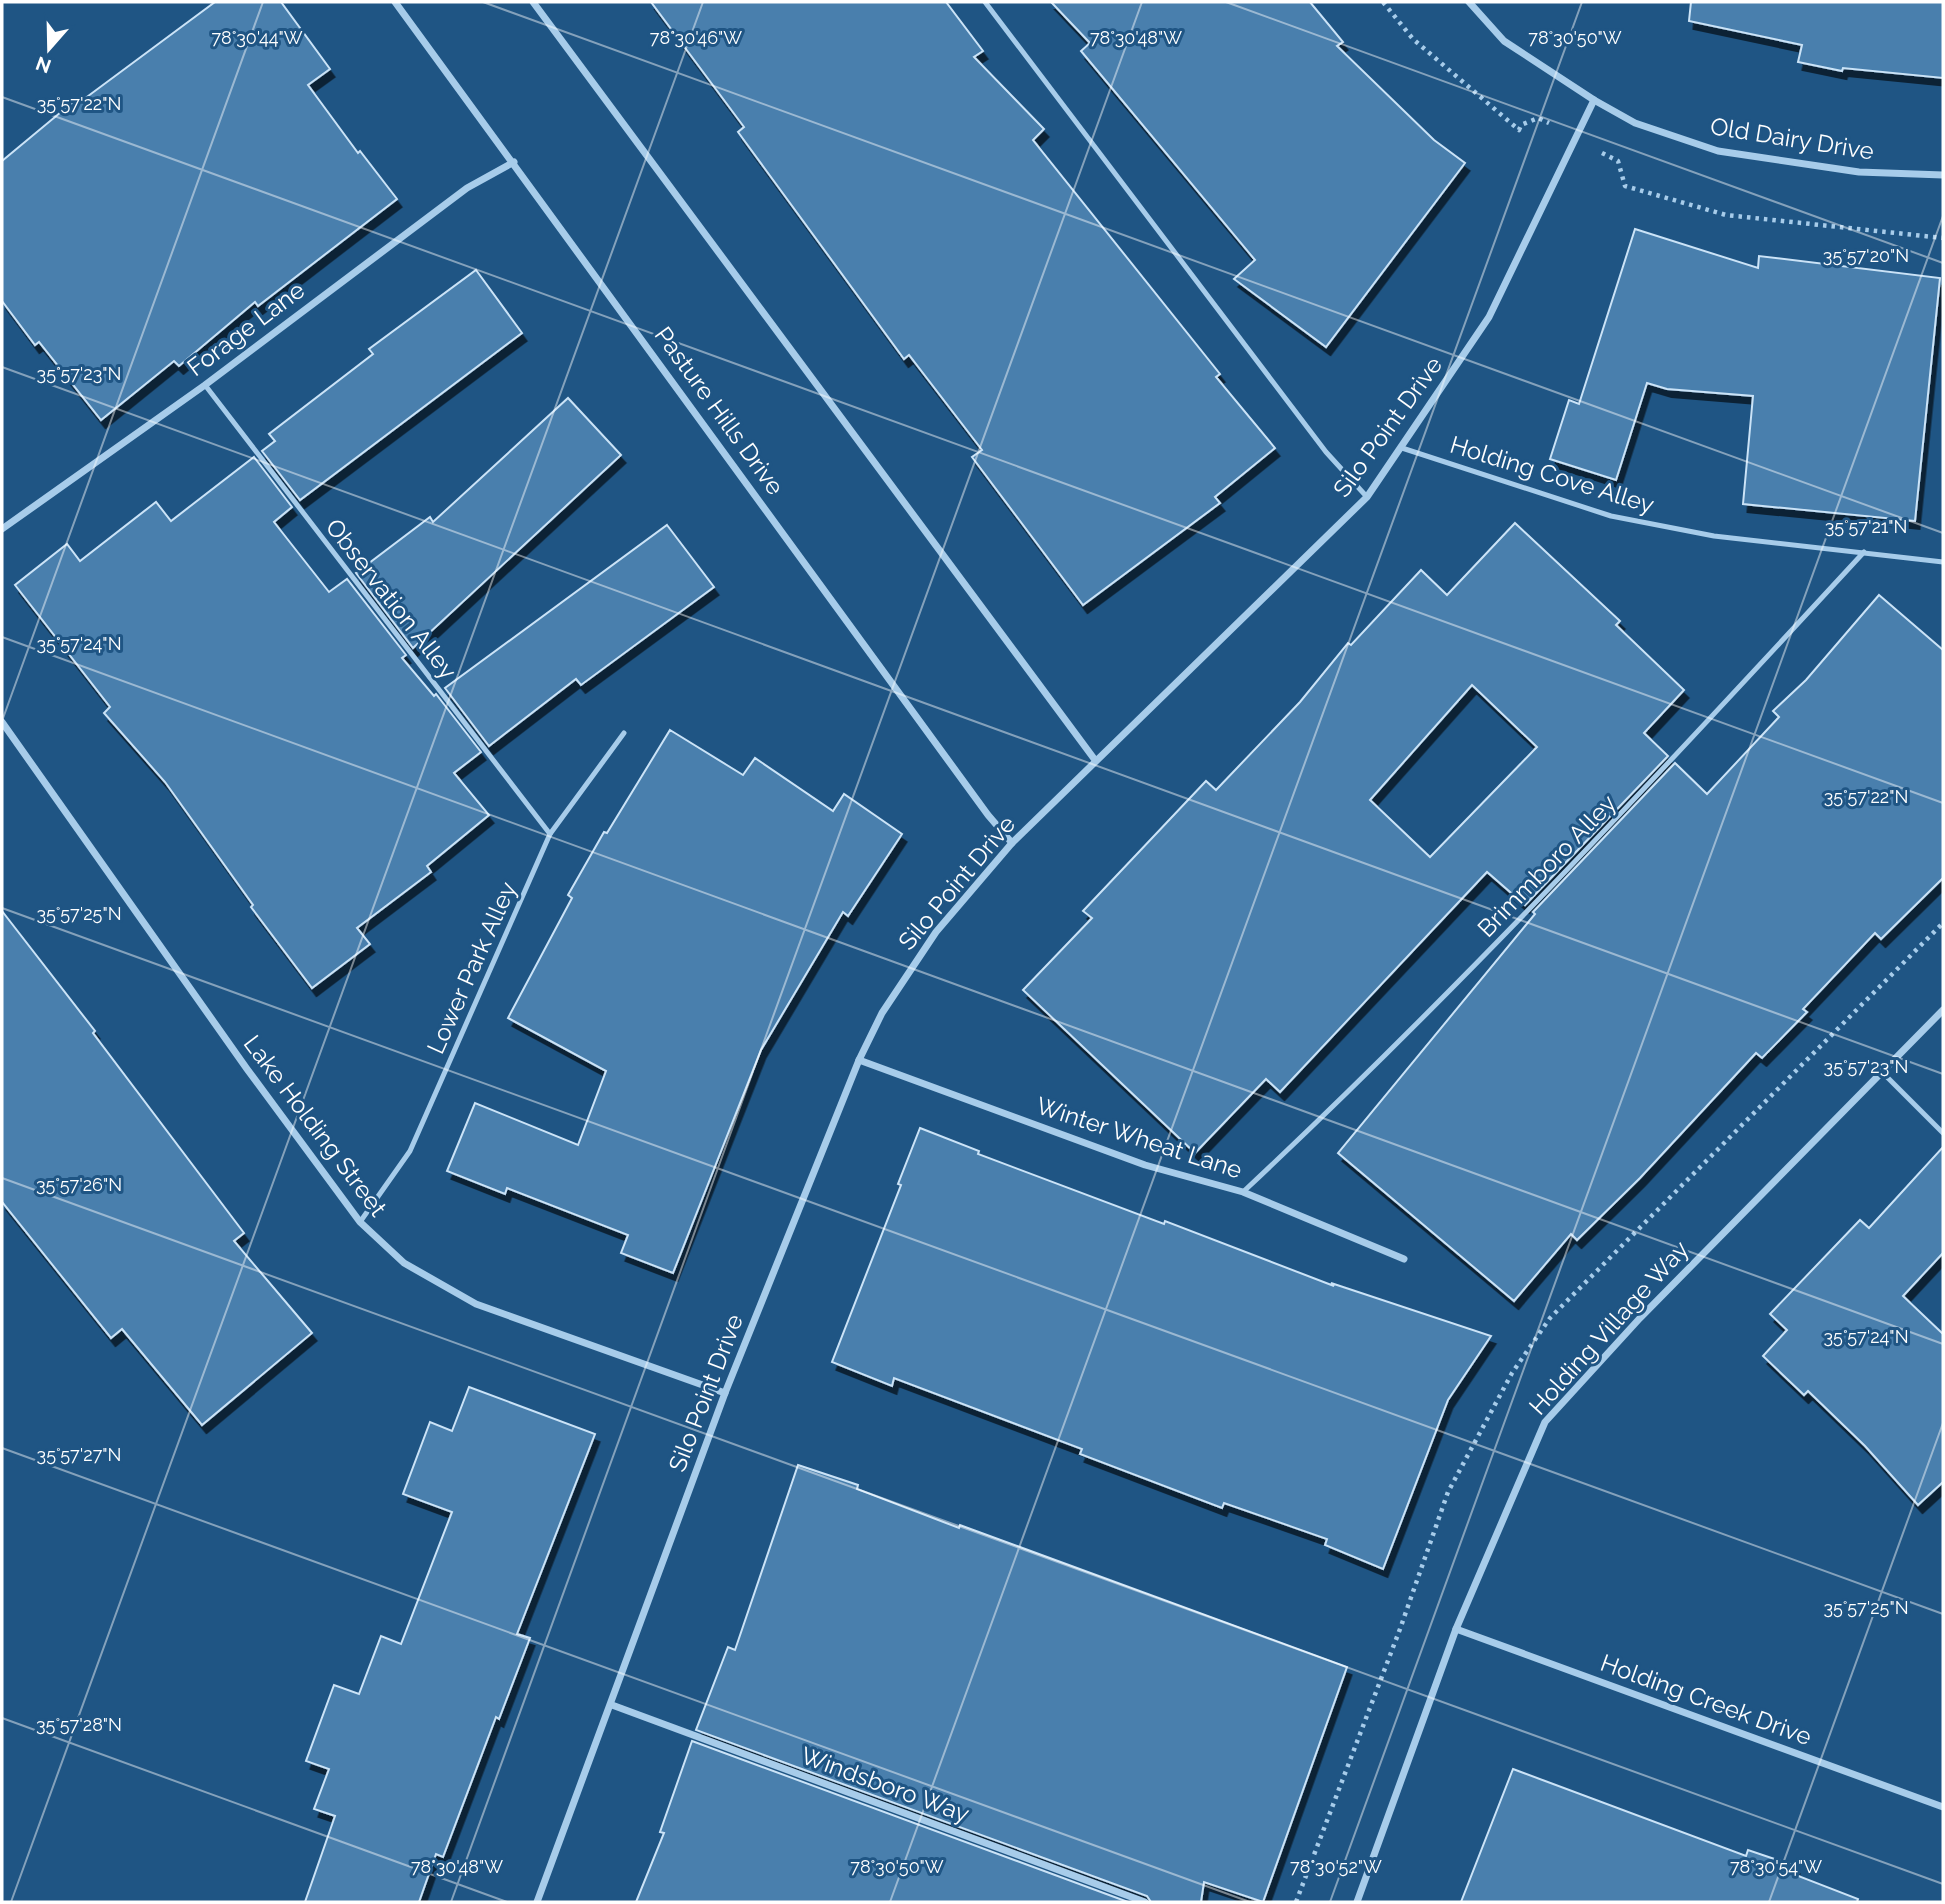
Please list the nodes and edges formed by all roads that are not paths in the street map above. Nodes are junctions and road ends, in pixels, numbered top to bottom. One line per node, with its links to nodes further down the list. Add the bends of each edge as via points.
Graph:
1 (395, 2): 6 (street, Pasture Hills Drive)
2 (533, 2): 16 (street)
3 (985, 2): 10 (lane, via 1326,452)
4 (1469, 2): 5 (street, Old Dairy Drive, via 1504,41)
5 (1594, 100): 7 (street, Old Dairy Drive, via 1635,123 1718,151 1859,172); 9 (street, Silo Point Drive, via 1489,317)
6 (514, 162): 8 (street, Forage Lane, via 467,188); 18 (street, Pasture Hills Drive)
7 (1943, 175)
8 (205, 384): 11 (street, Forage Lane); 17 (lane, Observation Alley)
9 (1402, 448): 10 (street, Silo Point Drive); 12 (lane, Holding Cove Alley, via 1611,516 1714,536)
10 (1367, 497): 16 (street, Silo Point Drive)
11 (2, 529)
12 (1864, 551): 13 (lane, Holding Cove Alley); 23 (lane, Brimmboro Alley, via 1637,798 1375,1068)
13 (1943, 562)
14 (2, 722): 24 (street, Lake Holding Street)
15 (624, 733): 17 (lane, Lower Park Alley)
16 (1095, 760): 18 (street, Silo Point Drive)
17 (550, 834): 24 (lane, Lower Park Alley, via 410,1151)
18 (1012, 843): 20 (street, Silo Point Drive, via 936,932 881,1013)
19 (1943, 1010): 21 (street, Holding Village Way)
20 (859, 1060): 23 (street, Winter Wheat Lane, via 1145,1165); 26 (street, Silo Point Drive)
21 (1880, 1070): 22 (lane); 27 (street, Holding Village Way, via 1545,1422)
22 (1943, 1133)
23 (1243, 1192): 25 (street, Winter Wheat Lane)
24 (360, 1222): 26 (street, Lake Holding Street, via 404,1263 476,1304)
25 (1404, 1259)
26 (725, 1393): 28 (street, Silo Point Drive)
27 (1456, 1629): 29 (street, Holding Creek Drive); 32 (street, Holding Village Way)
28 (612, 1705): 30 (street, Silo Point Drive); 31 (street, Windsboro Way)
29 (1943, 1807)
30 (537, 1902)
31 (1145, 1902)
32 (1357, 1902)

